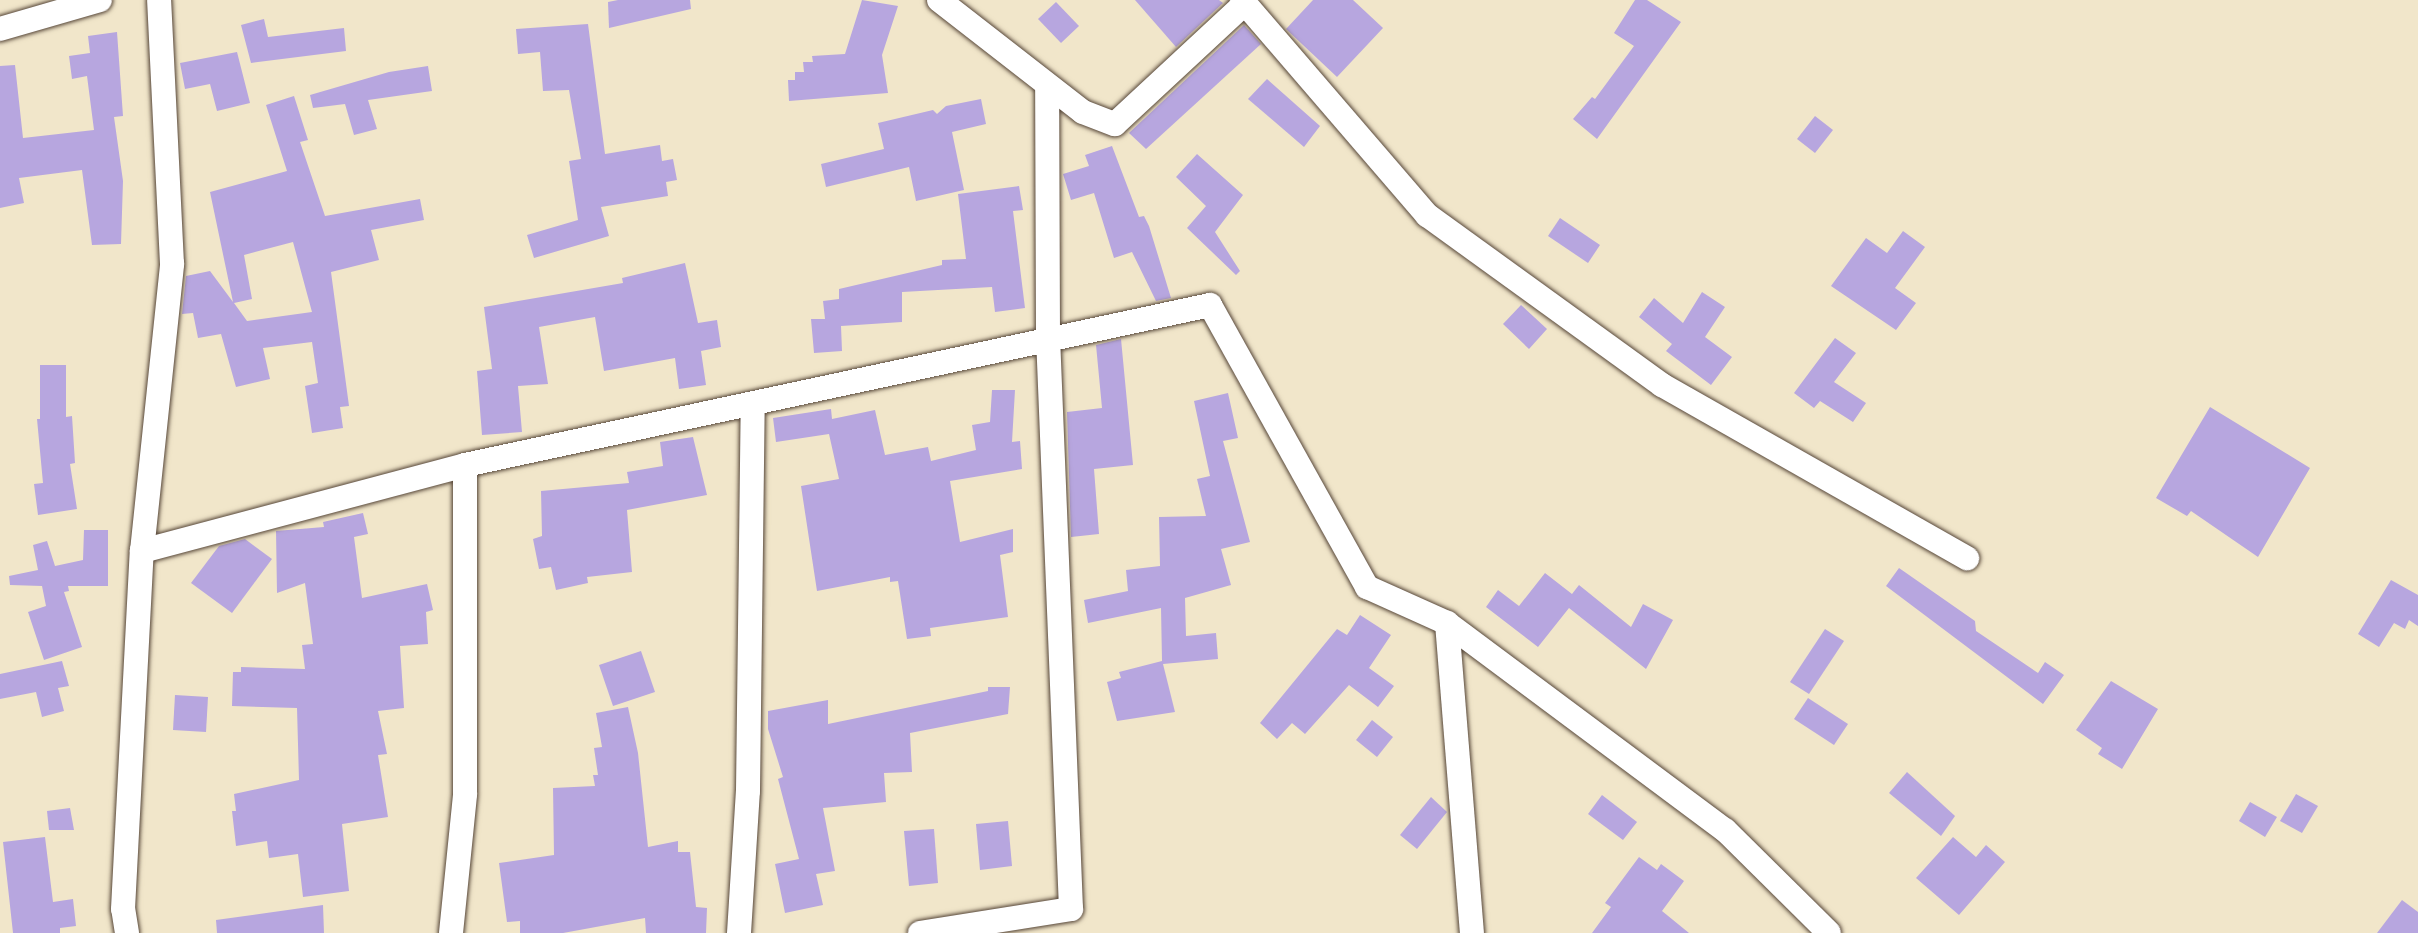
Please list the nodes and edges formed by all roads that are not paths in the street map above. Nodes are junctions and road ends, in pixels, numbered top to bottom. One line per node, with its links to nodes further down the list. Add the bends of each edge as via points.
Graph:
1 (100, 0): 5 (street)
2 (159, 0): 10 (street, via 173,264)
3 (939, 0): 6 (street)
4 (1243, 2): 6 (street, via 1115,124 1083,112); 11 (street, via 1427,215 1662,385)
5 (0, 29)
6 (1047, 85): 7 (street)
7 (1048, 337): 8 (street); 12 (street, via 1209,305 1367,587); 13 (street)
8 (753, 407): 9 (street); 16 (street, via 748,791)
9 (465, 466): 10 (street); 15 (street, via 465,794)
10 (142, 551): 14 (street, via 123,909)
11 (1966, 558)
12 (1447, 624): 18 (street); 19 (street, via 1726,830)
13 (1071, 921): 17 (street)
14 (127, 933)
15 (451, 933)
16 (739, 933)
17 (920, 933)
18 (1472, 933)
19 (1829, 933)

